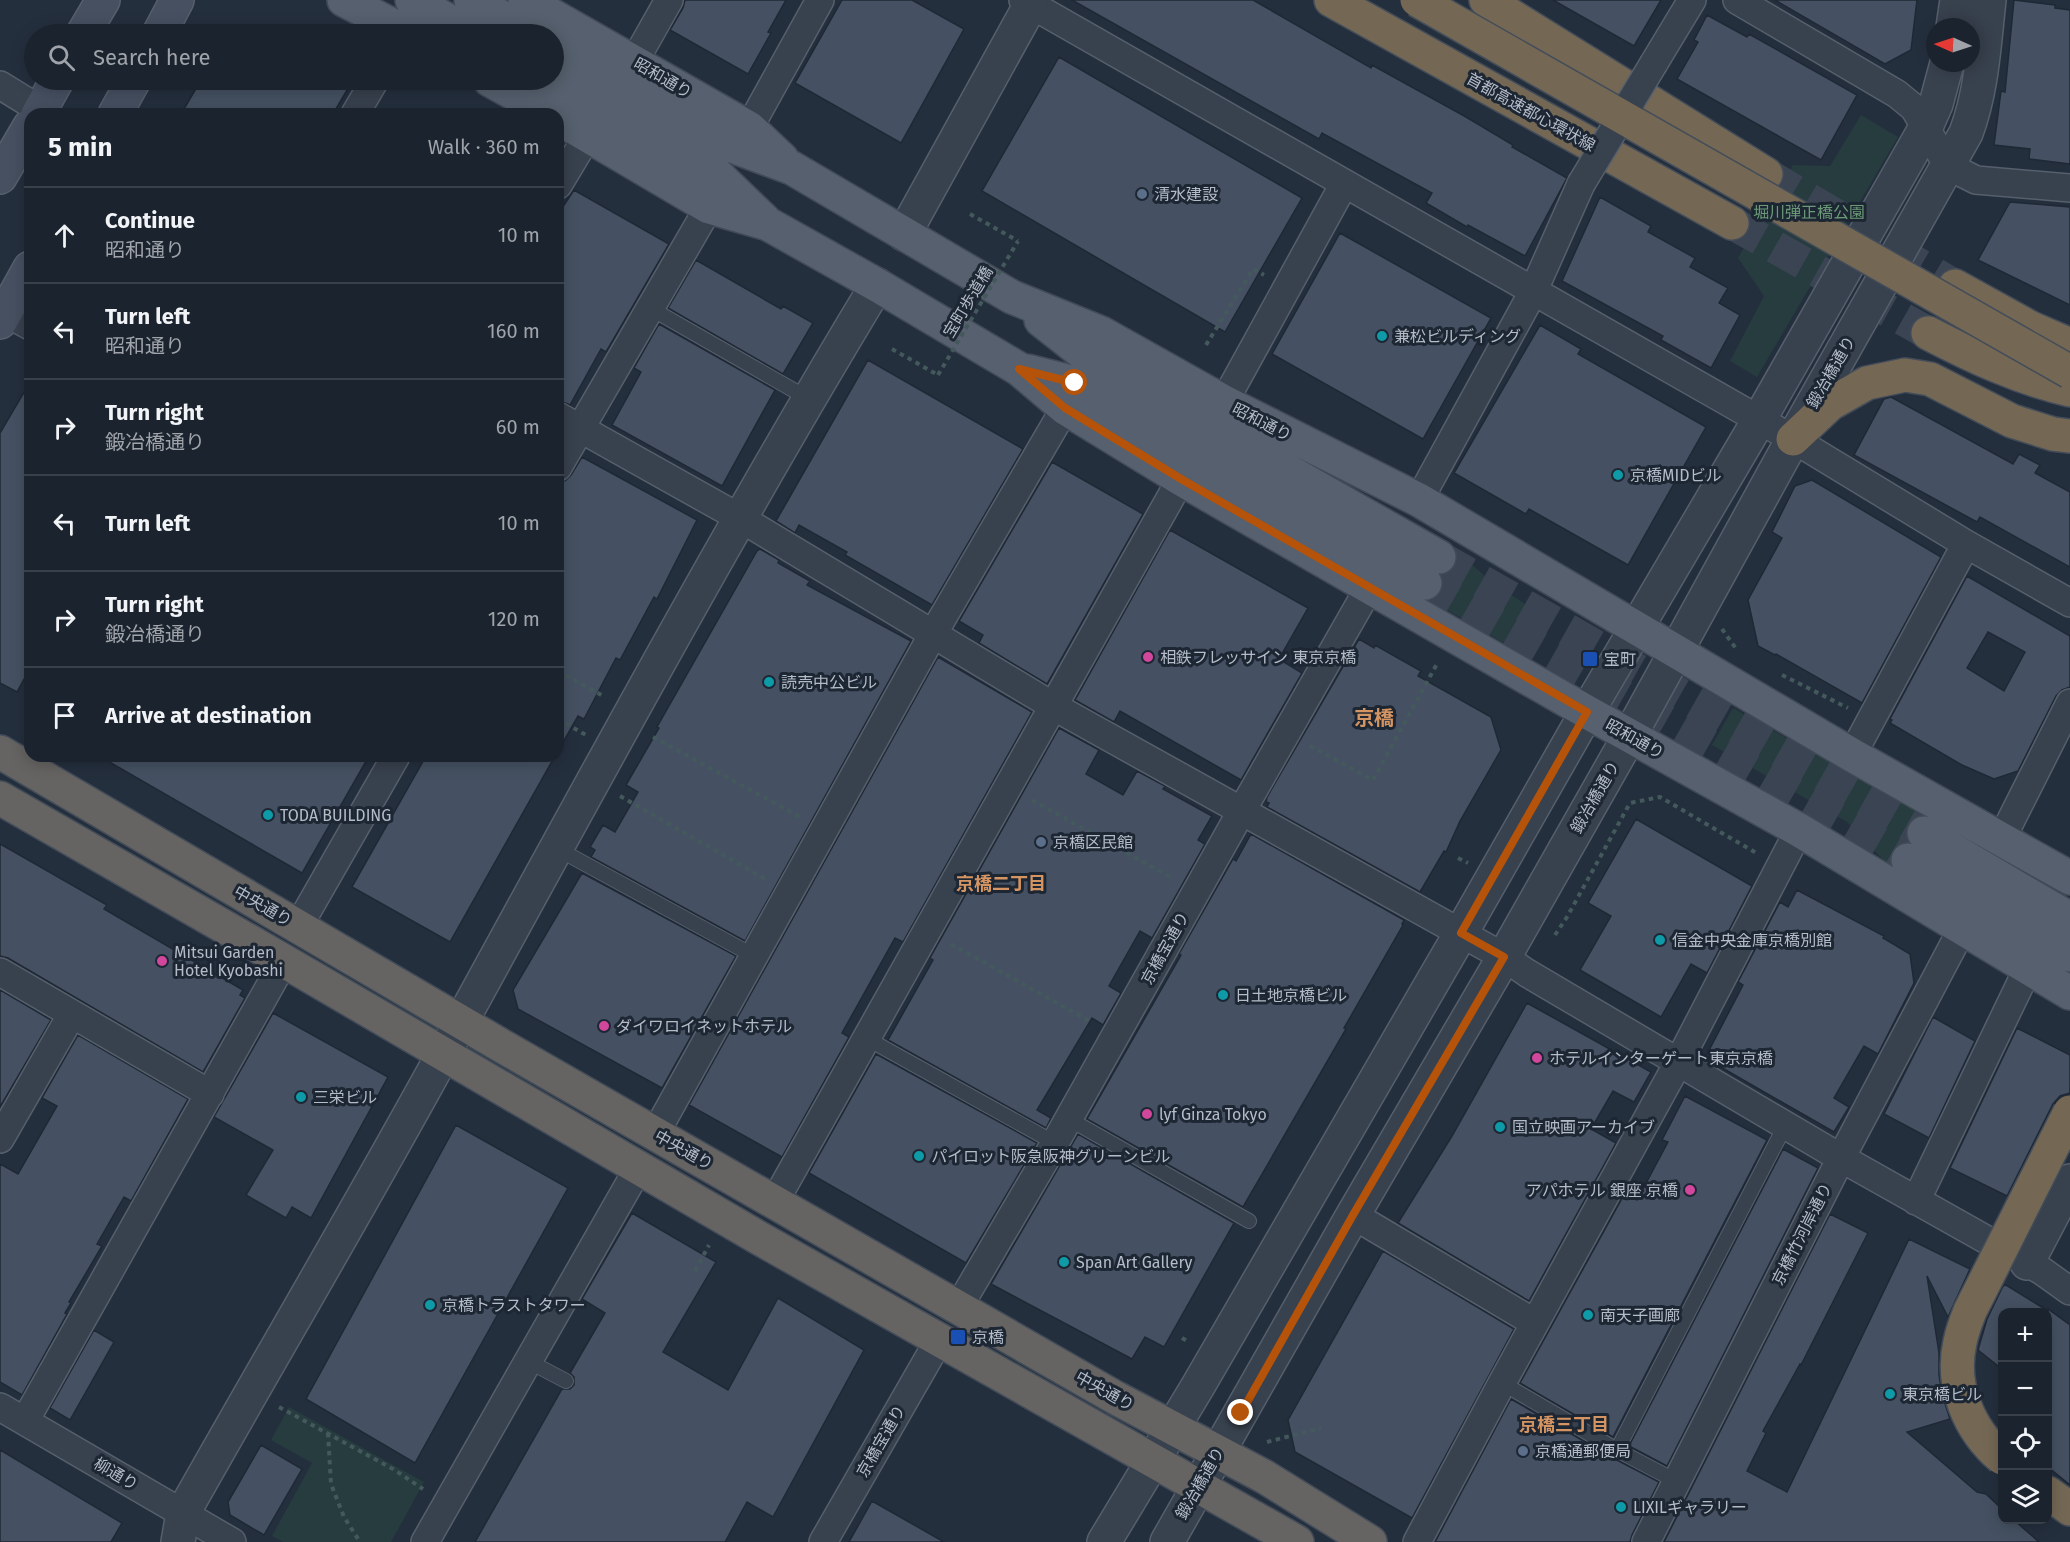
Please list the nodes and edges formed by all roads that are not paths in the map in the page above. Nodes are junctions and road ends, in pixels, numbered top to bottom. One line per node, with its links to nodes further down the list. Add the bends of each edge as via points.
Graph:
1 (103, 0): 18 (main road)
2 (177, 0): 19 (main road)
3 (344, 0): 20 (main road)
4 (412, 0): 21 (main road)
5 (471, 0): 22 (main road)
6 (525, 0): 24 (main road, 昭和通り)
7 (669, 0): 24 (street)
8 (820, 0): 38 (street)
9 (1331, 0): 50 (highway, 首都高速都心環状線)
10 (1417, 0): 63 (highway, bridge)
11 (1486, 0): 44 (highway)
12 (1692, 0): 56 (street, bridge, via 1581,184)
13 (1737, 0): 39 (street, via 1897,94 1914,108)
14 (1957, 0): 17 (street)
15 (1989, 0): 42 (street, 鍛冶橋通り, via 1974,112)
16 (1029, 1): 47 (street); 52 (street)
17 (1954, 18)
18 (89, 24)
19 (164, 24)
20 (388, 24)
21 (454, 24)
22 (514, 24)
23 (564, 53): 43 (main road, 昭和通り, via 724,143)
24 (634, 62): 38 (main road, 昭和通り)
25 (1945, 72): 39 (street)
26 (0, 85): 32 (street)
27 (564, 87): 51 (main road, 昭和通り, via 715,173)
28 (52, 90): 33 (main road)
29 (129, 90): 34 (main road)
30 (369, 90): 35 (street)
31 (508, 90): 36 (main road)
32 (29, 108)
33 (43, 108)
34 (119, 108)
35 (359, 108)
36 (540, 108)
37 (564, 121): 40 (main road, 昭和通り)
38 (749, 128): 43 (main road, 昭和通り)
39 (1925, 129): 42 (street); 68 (street)
40 (588, 135): 45 (street); 49 (main road, 昭和通り)
41 (24, 139): 46 (main road)
42 (1948, 166): 48 (street, via 1976,180); 71 (street, 鍛冶橋通り)
43 (792, 168): 52 (main road, 昭和通り)
44 (1766, 174)
45 (564, 175)
46 (0, 177)
47 (1344, 184): 56 (street); 66 (street)
48 (2070, 188)
49 (709, 207): 51 (main road, 昭和通り); 58 (street)
50 (1732, 223)
51 (768, 224): 54 (main road, 昭和通り)
52 (904, 234): 57 (main road, 昭和通り)
53 (24, 285): 59 (main road)
54 (877, 285): 62 (main road, 昭和通り); 65 (street)
55 (1955, 286): 61 (highway, via 2022,324)
56 (1533, 292): 68 (street); 74 (street)
57 (1012, 297): 62 (main road, 昭和通り, via 1088,357 1432,570 1075,383); 66 (main road, 昭和通り, via 1101,333)
58 (650, 309): 65 (lane); 69 (street)
59 (12, 320)
60 (1928, 333): 64 (highway, via 2008,371)
61 (2070, 345)
62 (1019, 369): 67 (main road, 昭和通り)
63 (2070, 372)
64 (2070, 390)
65 (809, 399): 75 (street)
66 (1224, 402): 74 (main road, 昭和通り)
67 (1065, 408): 73 (main road, 昭和通り); 80 (street)
68 (1759, 420): 71 (street); 79 (street)
69 (569, 423): 72 (street); 75 (street)
70 (2070, 436): 71 (highway, via 2012,421 1930,379 1905,375 1867,383 1830,404)
71 (1793, 439): 76 (street); 81 (street, 鍛冶橋通り)
72 (564, 443)
73 (1181, 479): 77 (main road, 昭和通り); 83 (street)
74 (1419, 500): 79 (main road, 昭和通り)
75 (740, 518): 80 (street); 93 (street)
76 (1966, 544): 78 (street); 87 (street)
77 (1370, 588): 84 (main road, 昭和通り); 90 (street, 京橋宝通り)
78 (2070, 603)
79 (1637, 628): 81 (main road, 昭和通り); 84 (street)
80 (933, 634): 83 (street); 100 (street)
81 (1676, 650): 85 (street, 鍛冶橋通り); 87 (main road, 昭和通り)
82 (2070, 703): 92 (street)
83 (1053, 706): 90 (street); 108 (street)
84 (1587, 712): 85 (main road, 昭和通り); 98 (street)
85 (1630, 735): 91 (main road, 昭和通り); 101 (street, 鍛冶橋通り)
86 (0, 752): 96 (highway, 中央通り)
87 (1852, 754): 92 (main road, 昭和通り)
88 (393, 762): 96 (street)
89 (0, 798): 102 (highway)
90 (1241, 812): 98 (street); 113 (street, 京橋宝通り)
91 (1799, 830): 97 (main road, 昭和通り); 110 (street)
92 (2002, 838): 94 (main road, 昭和通り)
93 (556, 848): 100 (lane); 107 (street)
94 (2070, 879)
95 (2070, 919): 99 (main road, via 1916,847)
96 (298, 927): 107 (highway, 中央通り)
97 (1962, 929): 103 (main road, 昭和通り); 118 (street, 京橋竹河岸通り)
98 (1461, 933): 101 (street); 135 (street)
99 (2070, 955)
100 (754, 956): 116 (street)
101 (1504, 957): 110 (street); 123 (street, 鍛冶橋通り)
102 (284, 961): 109 (highway); 111 (street)
103 (2028, 968): 105 (main road, 昭和通り); 122 (street)
104 (0, 972): 106 (street)
105 (2070, 993)
106 (72, 1014): 111 (street); 114 (street)
107 (461, 1022): 109 (street); 116 (highway, 中央通り)
108 (867, 1038): 117 (lane); 121 (street)
109 (443, 1054): 119 (highway); 144 (street, via 252,1391)
110 (1678, 1063): 115 (street); 128 (street)
111 (210, 1094): 134 (street)
112 (2070, 1112): 138 (highway, bridge, via 1970,1311 1960,1342 1958,1376 1963,1401 1970,1421)
113 (1069, 1119): 117 (street, 京橋宝通り); 124 (lane)
114 (4, 1122)
115 (1786, 1124): 118 (street); 136 (lane)
116 (655, 1134): 121 (highway, 中央通り)
117 (1055, 1143): 127 (street, 京橋宝通り)
118 (1841, 1158): 122 (street); 140 (street, 京橋竹河岸通り)
119 (639, 1167): 129 (highway); 130 (street)
120 (2070, 1181): 125 (street)
121 (775, 1201): 127 (highway, 中央通り)
122 (1916, 1201): 125 (street)
123 (1353, 1215): 128 (street); 137 (street, 鍛冶橋通り)
124 (1249, 1221)
125 (2027, 1263): 126 (street)
126 (2070, 1291)
127 (958, 1308): 135 (highway, 中央通り)
128 (1535, 1323): 132 (street)
129 (939, 1340): 139 (highway); 148 (street, 京橋宝通り)
130 (528, 1361): 131 (lane); 147 (street)
131 (566, 1382)
132 (1502, 1383): 136 (lane); 153 (street)
133 (0, 1407): 134 (street, 柳通り)
134 (25, 1421): 144 (street, 柳通り)
135 (1172, 1428): 137 (highway, 中央通り); 139 (street)
136 (1617, 1450): 140 (lane)
137 (1218, 1452): 141 (street, 鍛冶橋通り); 152 (highway, 中央通り)
138 (1998, 1454)
139 (1152, 1460): 141 (highway); 149 (street)
140 (1676, 1481): 154 (street, 京橋竹河岸通り)
141 (1198, 1486): 150 (street, 鍛冶橋通り); 151 (highway)
142 (2052, 1496): 143 (highway)
143 (2070, 1509)
144 (180, 1528): 145 (street, via 161,1528); 146 (street, 柳通り)
145 (153, 1542)
146 (232, 1542)
147 (425, 1542)
148 (823, 1542)
149 (1104, 1542)
150 (1167, 1542)
151 (1297, 1542)
152 (1370, 1542)
153 (1417, 1542)
154 (1646, 1542)

